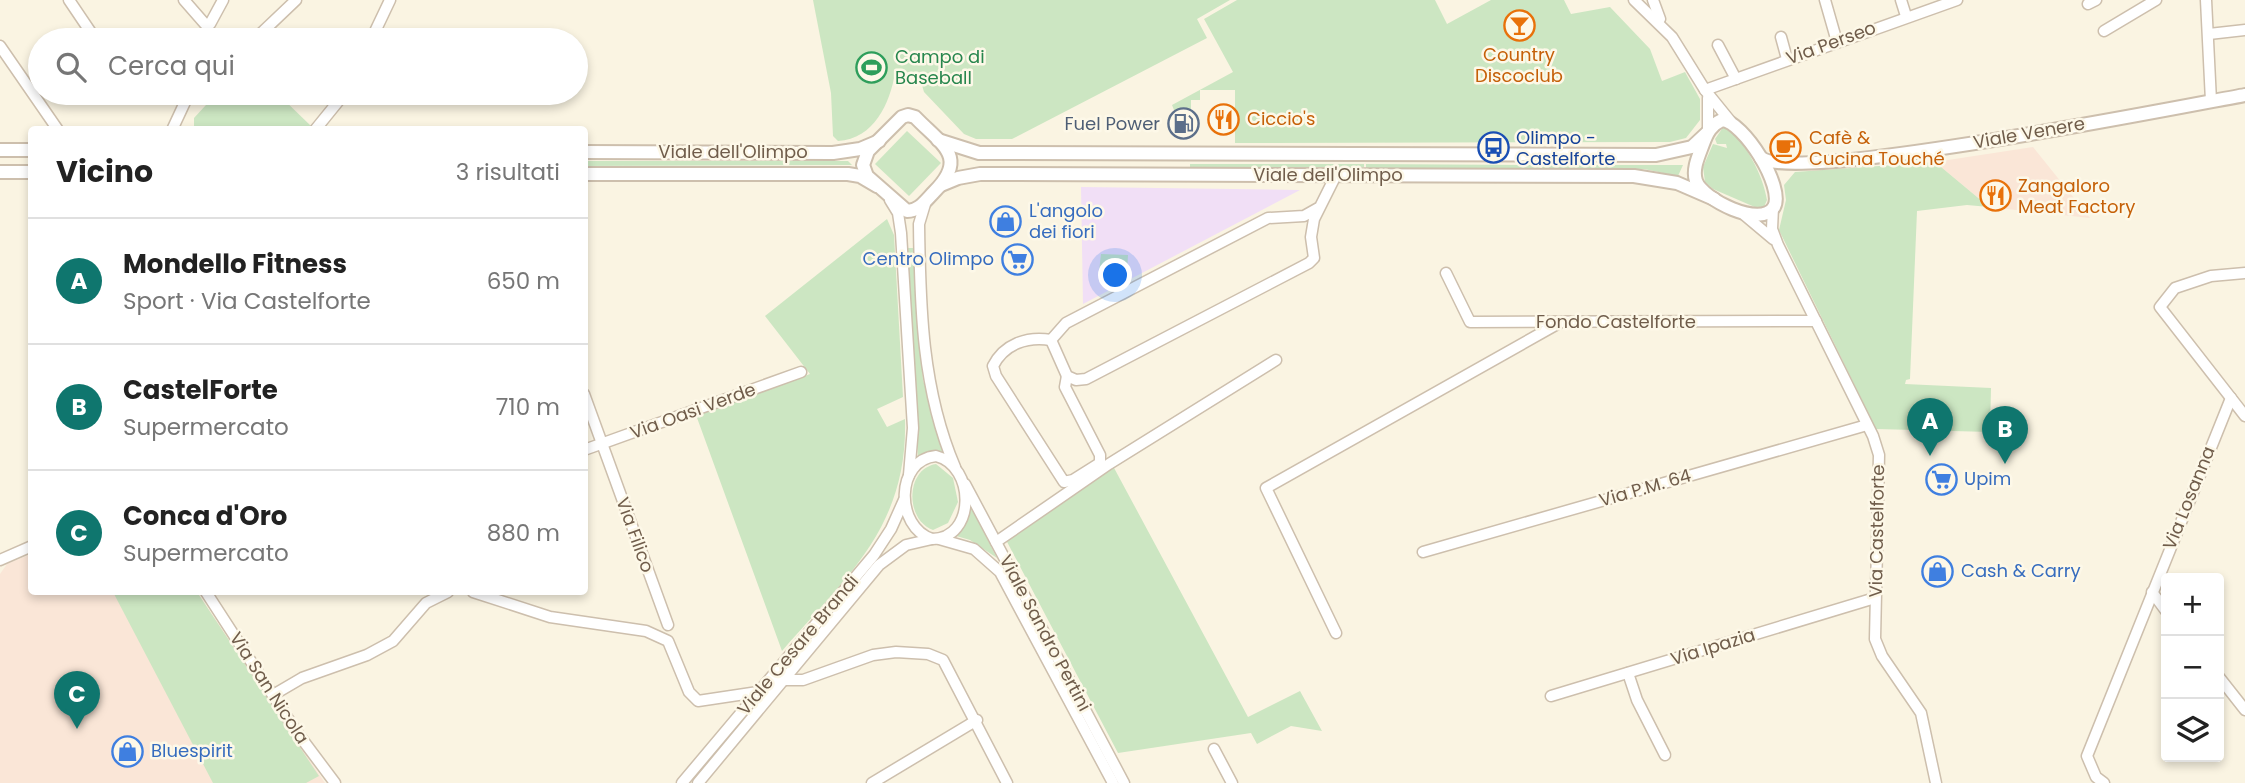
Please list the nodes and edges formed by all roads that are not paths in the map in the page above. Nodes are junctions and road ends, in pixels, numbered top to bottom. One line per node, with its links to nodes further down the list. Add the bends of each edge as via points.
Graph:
1 (69, 0): 14 (street)
2 (184, 0): 3 (street, via 210,24)
3 (223, 0)
4 (296, 0): 15 (street)
5 (390, 0): 16 (street)
6 (1634, 0): 17 (street)
7 (1653, 0): 17 (street)
8 (1825, 0): 22 (street)
9 (1902, 0): 13 (street)
10 (1957, 0): 13 (street, Via Perseo)
11 (2206, 0): 20 (street)
12 (2148, 2): 19 (street)
13 (1906, 16): 22 (street, Via Perseo)
14 (88, 28)
15 (267, 28)
16 (377, 28)
17 (1665, 29): 28 (street)
18 (2245, 30): 20 (street)
19 (2104, 31)
20 (2208, 34): 30 (street)
21 (1781, 37): 25 (street)
22 (1837, 42): 25 (street, Via Perseo)
23 (1718, 45): 26 (street)
24 (0, 46): 27 (street)
25 (1787, 59): 26 (street, Via Perseo)
26 (1736, 79): 28 (street, Via Perseo)
27 (28, 87)
28 (1705, 90): 34 (street); 38 (street, via 1710,111)
29 (2245, 95): 30 (street, Viale Venere)
30 (2211, 101): 45 (street, Viale Venere, via 1938,149)
31 (41, 105): 35 (street)
32 (184, 105): 36 (street)
33 (335, 105): 37 (street)
34 (1732, 123): 38 (street, Viale dell'Olimpo, via 1719,121); 44 (street)
35 (55, 126)
36 (174, 126)
37 (318, 126)
38 (1707, 133): 39 (street, Viale dell'Olimpo, via 1686,150 1656,155 979,153); 55 (street, via 1695,177)
39 (938, 140): 40 (street, via 908,115); 50 (street, via 952,163)
40 (878, 141): 43 (street, Viale dell'Olimpo, via 833,153); 51 (street, via 864,156 863,165)
41 (0, 150): 42 (street)
42 (28, 150)
43 (588, 152)
44 (1761, 158): 45 (street, Viale Venere, via 1772,164); 52 (street)
45 (1812, 163): 52 (street, Viale Venere, via 1784,173)
46 (0, 172): 47 (street)
47 (28, 172)
48 (588, 174): 51 (street, Viale dell'Olimpo, via 848,174)
49 (1336, 176): 50 (street, Viale dell'Olimpo, via 980,174); 55 (street, Viale dell'Olimpo, via 1646,176); 56 (street)
50 (940, 185): 54 (street)
51 (877, 186): 53 (street)
52 (1775, 191): 57 (street)
53 (888, 197): 54 (street, via 907,211 917,209); 75 (street, via 898,213 902,237 913,428)
54 (928, 198): 74 (street, via 919,224 926,359 933,401)
55 (1714, 199): 58 (street, Viale dell'Olimpo)
56 (1320, 206): 64 (street, via 1304,216 1268,218 1066,323); 67 (street, via 1311,237 1314,258 1309,264 1086,379)
57 (1773, 207): 58 (street, via 1757,216); 59 (street, Via Castelforte, via 1772,229)
58 (1737, 209): 59 (street, Via Castelforte)
59 (1778, 245): 62 (street, Via Castelforte)
60 (1446, 273): 63 (street, Fondo Castelforte, via 1470,322)
61 (2245, 273): 68 (street, via 2211,276 2175,288 2160,307)
62 (1816, 321): 63 (street, Fondo Castelforte); 71 (street, Via Castelforte)
63 (1561, 322): 90 (street, via 1266,488)
64 (1051, 340): 67 (street); 67 (street, via 1030,337 1005,350 993,366 1064,482 1100,463 1065,387)
65 (1276, 360): 79 (street, via 1109,464)
66 (801, 372): 72 (street, Via Oasi Verde)
67 (1067, 376)
68 (2231, 398): 70 (street); 83 (street, Via Losanna)
69 (588, 405): 72 (street, Via Filico)
70 (2245, 416)
71 (1867, 425): 81 (street, Via P.M. 64); 87 (street, Via Castelforte, via 1881,471)
72 (602, 444): 73 (street, Via Oasi Verde); 89 (street, Via Filico)
73 (588, 449)
74 (955, 467): 75 (street, via 944,458 930,457); 76 (street)
75 (909, 475): 77 (street)
76 (965, 484): 78 (street, via 963,514 954,529); 79 (street, Viale Sandro Pertini)
77 (904, 500): 78 (street, via 915,528); 94 (street, Viale Cesare Brandi, via 874,555)
78 (935, 539): 92 (street, Viale Cesare Brandi, via 906,545 888,556); 106 (street, Viale Sandro Pertini, via 974,549 1000,572)
79 (996, 542): 107 (street, Viale Sandro Pertini)
80 (28, 548): 82 (street)
81 (1423, 552)
82 (0, 560)
83 (2152, 592): 88 (street); 110 (street, Via Losanna, via 2087,756 2096,777)
84 (208, 595): 95 (street, Via San Nicola)
85 (442, 595): 95 (street, via 426,603 393,641 302,678)
86 (482, 595): 94 (street, via 550,617 646,631 668,641 689,692 698,701)
87 (1875, 598): 91 (street, Via Ipazia); 109 (street, Via Castelforte, via 1877,646 1921,713)
88 (2161, 604)
89 (668, 625)
90 (1336, 634)
91 (1628, 673): 96 (street, Via Ipazia); 100 (street)
92 (782, 680): 94 (street); 98 (street, via 803,680 873,655 928,654 943,660); 103 (street, Viale Cesare Brandi)
93 (2224, 683): 97 (street)
94 (758, 692): 102 (street, Viale Cesare Brandi)
95 (273, 695): 101 (street, Via San Nicola)
96 (1551, 696)
97 (2245, 710)
98 (976, 720): 104 (street); 105 (street)
99 (1214, 749): 108 (street)
100 (1665, 755)
101 (335, 783)
102 (682, 783)
103 (698, 783)
104 (872, 783)
105 (1007, 783)
106 (1112, 783)
107 (1124, 783)
108 (1232, 783)
109 (1936, 783)
110 (2104, 783)

